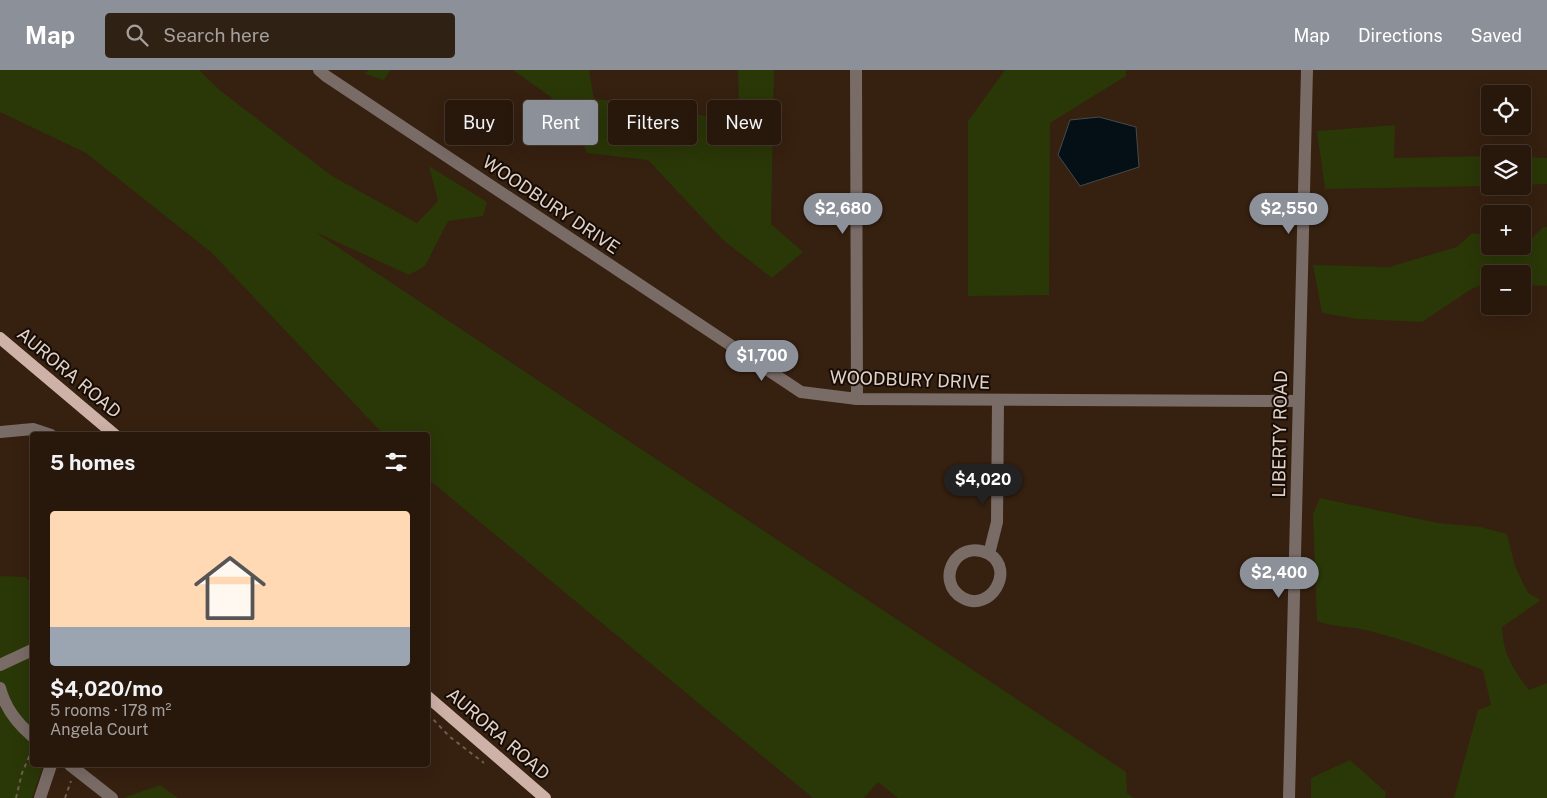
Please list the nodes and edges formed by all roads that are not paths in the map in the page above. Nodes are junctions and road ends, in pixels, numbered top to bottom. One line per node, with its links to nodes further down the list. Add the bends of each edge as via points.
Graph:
1 (319, 70): 5 (street, WOODBURY DRIVE, via 801,392)
2 (856, 70): 5 (street)
3 (1307, 70): 7 (street, LIBERTY ROAD)
4 (0, 338): 10 (main road, AURORA ROAD)
5 (856, 399): 6 (street, WOODBURY DRIVE)
6 (998, 401): 7 (street, WOODBURY DRIVE); 11 (street, via 997,522)
7 (1298, 401): 22 (street, LIBERTY ROAD)
8 (0, 432): 9 (street, via 33,429)
9 (42, 432)
10 (112, 432)
11 (989, 554): 11 (street, via 1000,568 1001,577 996,591 989,598 976,601 962,598 952,586 952,565 959,555 970,550)
12 (30, 651): 13 (street)
13 (0, 665)
14 (0, 688): 16 (street, via 9,710)
15 (430, 699): 21 (main road, AURORA ROAD)
16 (30, 734)
17 (50, 767): 19 (street)
18 (72, 770): 20 (street)
19 (40, 798)
20 (112, 798)
21 (545, 798)
22 (1288, 798)

